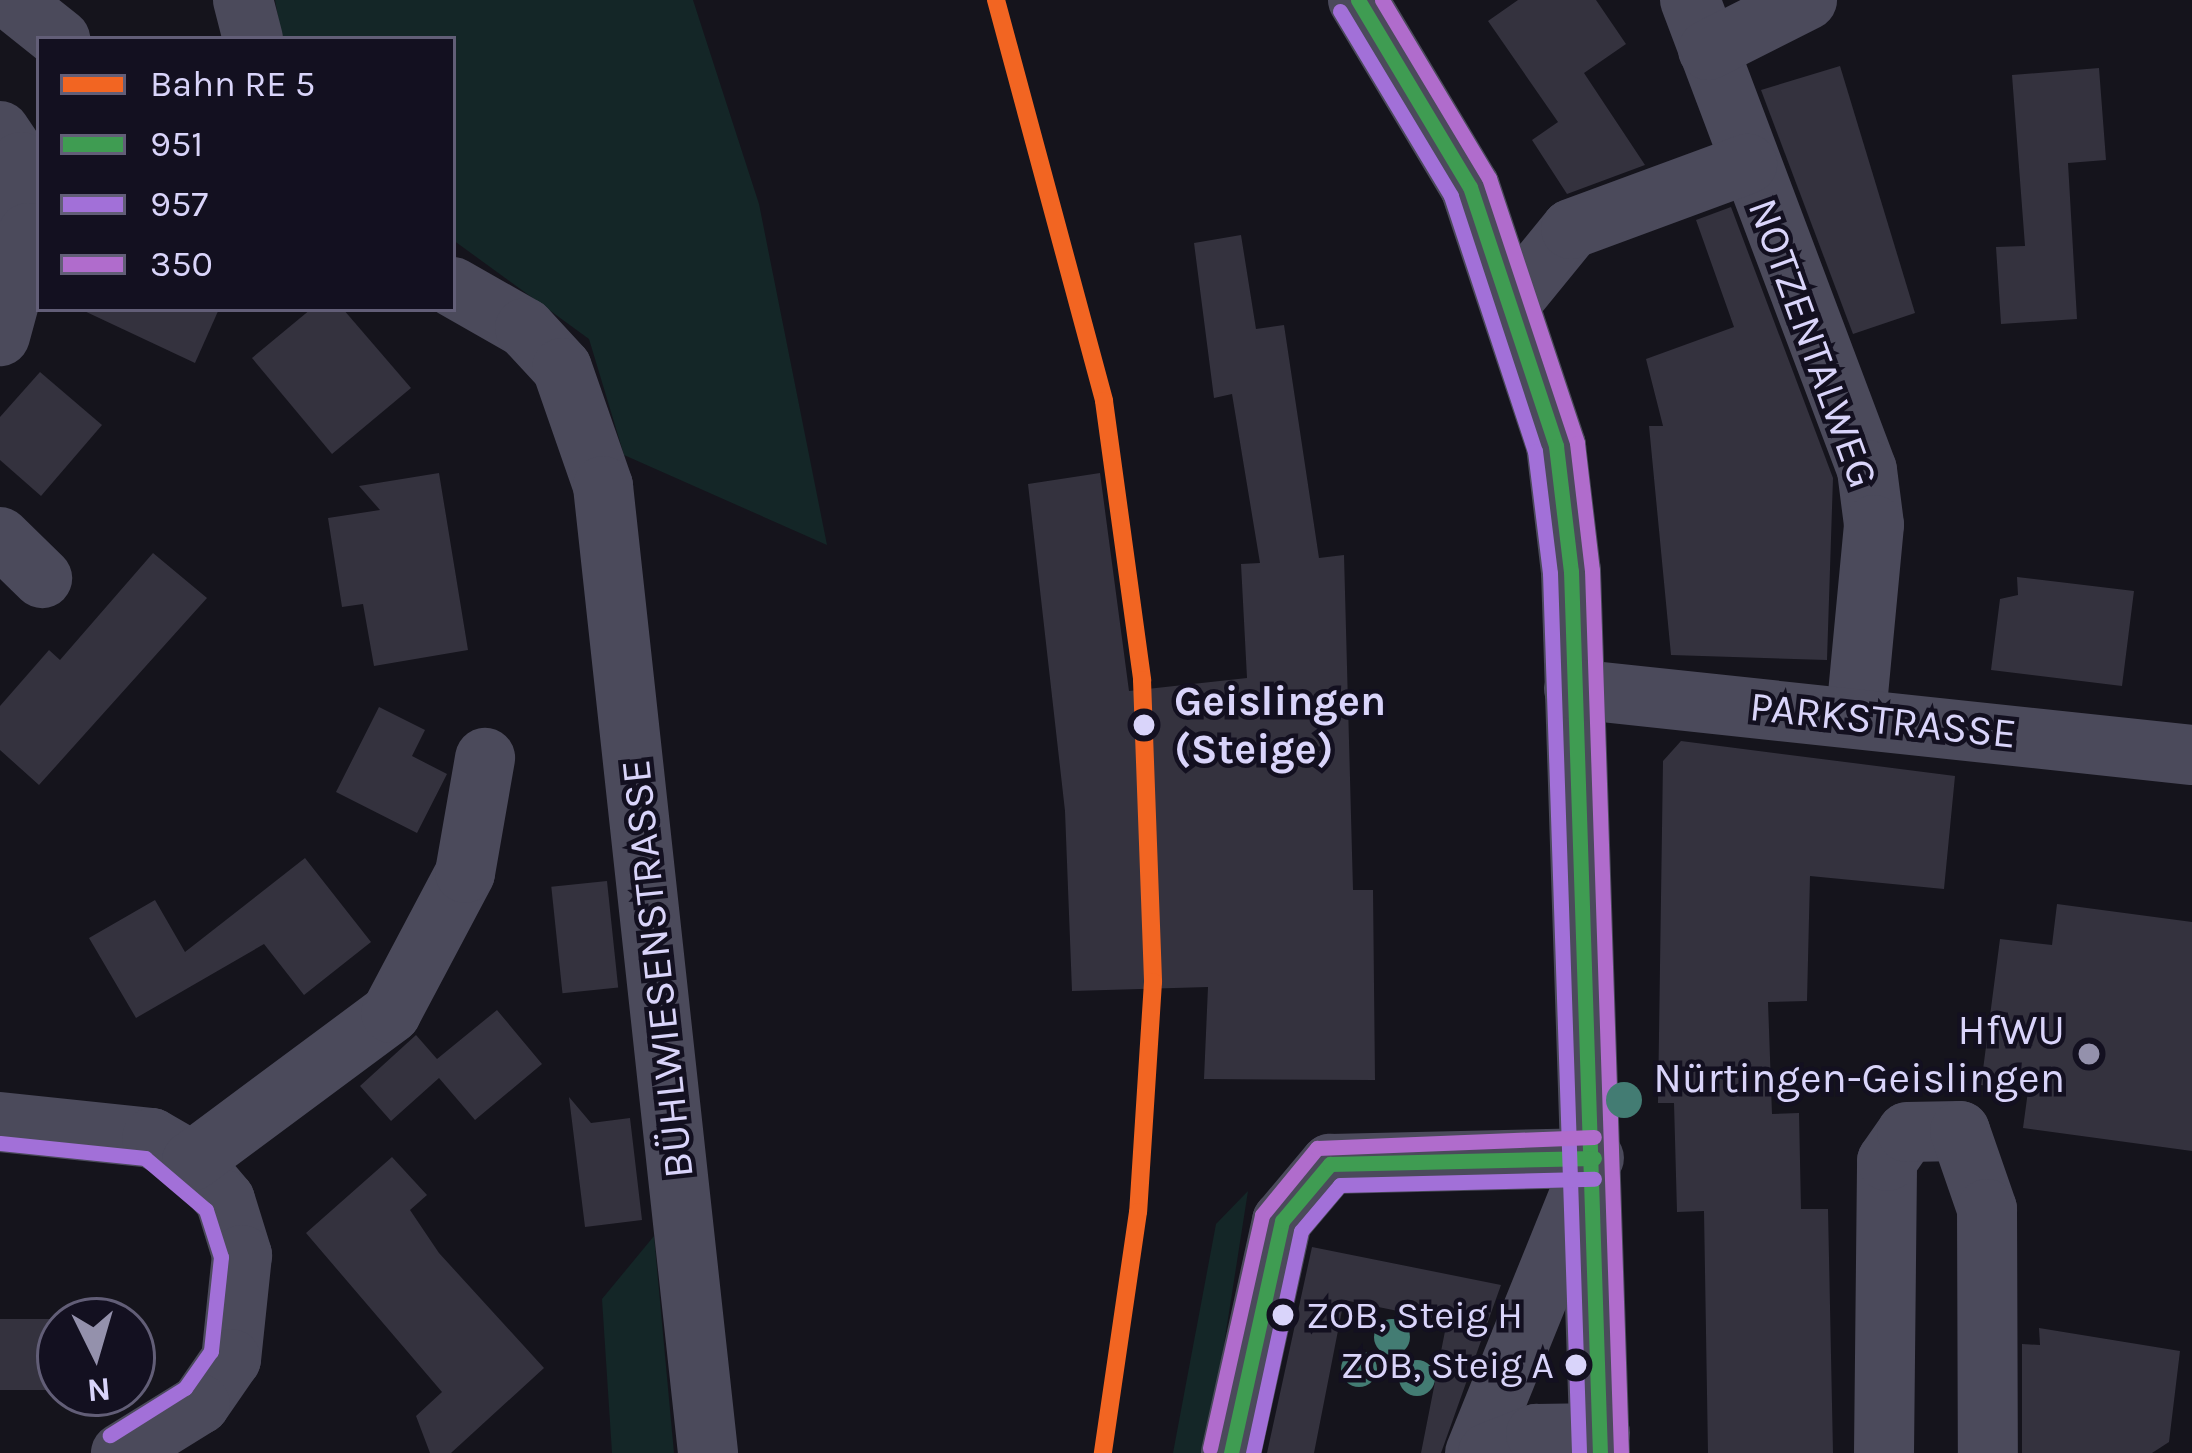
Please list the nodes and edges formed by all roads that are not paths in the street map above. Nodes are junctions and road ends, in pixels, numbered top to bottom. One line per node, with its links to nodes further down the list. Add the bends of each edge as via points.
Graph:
1 (11, 0): 6 (street)
2 (243, 0): 7 (street)
3 (1358, 0): 11 (street, via 1470,187)
4 (1807, 0): 5 (street, NOTZENTALWEG)
5 (1699, 25): 9 (street, NOTZENTALWEG)
6 (56, 36)
7 (252, 36)
8 (0, 131): 12 (street, via 21,162 28,233)
9 (1747, 164): 11 (street, via 1571,229); 14 (street, NOTZENTALWEG, via 1867,470 1874,525)
10 (456, 289): 23 (street, BÜHLWIESENSTRASSE, via 525,328 562,368 603,486)
11 (1514, 299): 13 (street, via 1556,446)
12 (0, 336)
13 (1574, 689): 14 (street, PARKSTRASSE); 18 (street)
14 (1856, 715): 15 (street, PARKSTRASSE)
15 (2192, 755)
16 (485, 758): 19 (street, via 465,873 391,1012)
17 (0, 1122): 19 (street, via 109,1128)
18 (1594, 1158): 20 (street); 21 (street); 24 (street, via 1330,1164 1282,1221)
19 (192, 1161): 22 (street, via 225,1200 242,1255 231,1359 200,1404)
20 (1527, 1329): 21 (street); 25 (street)
21 (1600, 1443): 26 (street, via 1536,1434)
22 (122, 1453)
23 (708, 1453)
24 (1231, 1453)
25 (1475, 1453)
26 (1488, 1453)
27 (1884, 1453): 28 (street, via 1887,1161 1906,1132 1960,1131 1987,1209)
28 (1988, 1453)

